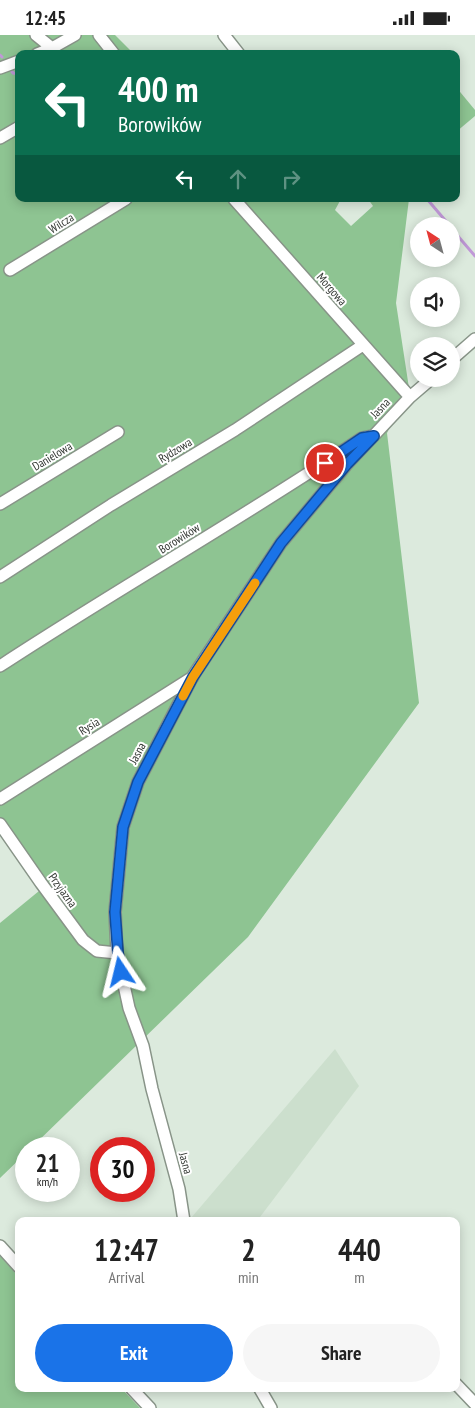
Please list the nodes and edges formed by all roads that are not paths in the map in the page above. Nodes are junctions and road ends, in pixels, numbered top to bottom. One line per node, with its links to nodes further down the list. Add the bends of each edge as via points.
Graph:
1 (36, 35): 5 (street)
2 (75, 35): 5 (street)
3 (98, 35): 7 (street)
4 (224, 35): 8 (street)
5 (52, 48): 6 (street)
6 (47, 50)
7 (111, 50)
8 (236, 50)
9 (15, 62): 10 (street)
10 (0, 68)
11 (15, 129): 12 (street)
12 (0, 137)
13 (121, 202): 15 (street, Wilcza)
14 (237, 202): 17 (street, Morgowa)
15 (10, 270)
16 (475, 339): 18 (street)
17 (363, 345): 20 (street, Morgowa); 24 (street, Rydzowa, via 235,430)
18 (460, 352)
19 (421, 387): 20 (street, Jasna)
20 (410, 397): 22 (street, Jasna)
21 (118, 432): 23 (street, Danielowa)
22 (374, 436): 25 (street, Borowików, via 362,438); 26 (street, Jasna, via 281,543)
23 (0, 504)
24 (0, 577)
25 (0, 667)
26 (193, 677): 27 (street, Rysia); 29 (street, Jasna, via 138,782 123,827 115,912)
27 (0, 799)
28 (0, 824): 29 (street, Przyjazna, via 83,940 97,951)
29 (118, 953): 30 (street, Jasna, via 129,1008 143,1046)
30 (183, 1217)
31 (0, 1246): 32 (street)
32 (15, 1263)
33 (460, 1388): 36 (street)
34 (135, 1392): 37 (street)
35 (262, 1392): 38 (street)
36 (475, 1404)
37 (150, 1408)
38 (271, 1408)

